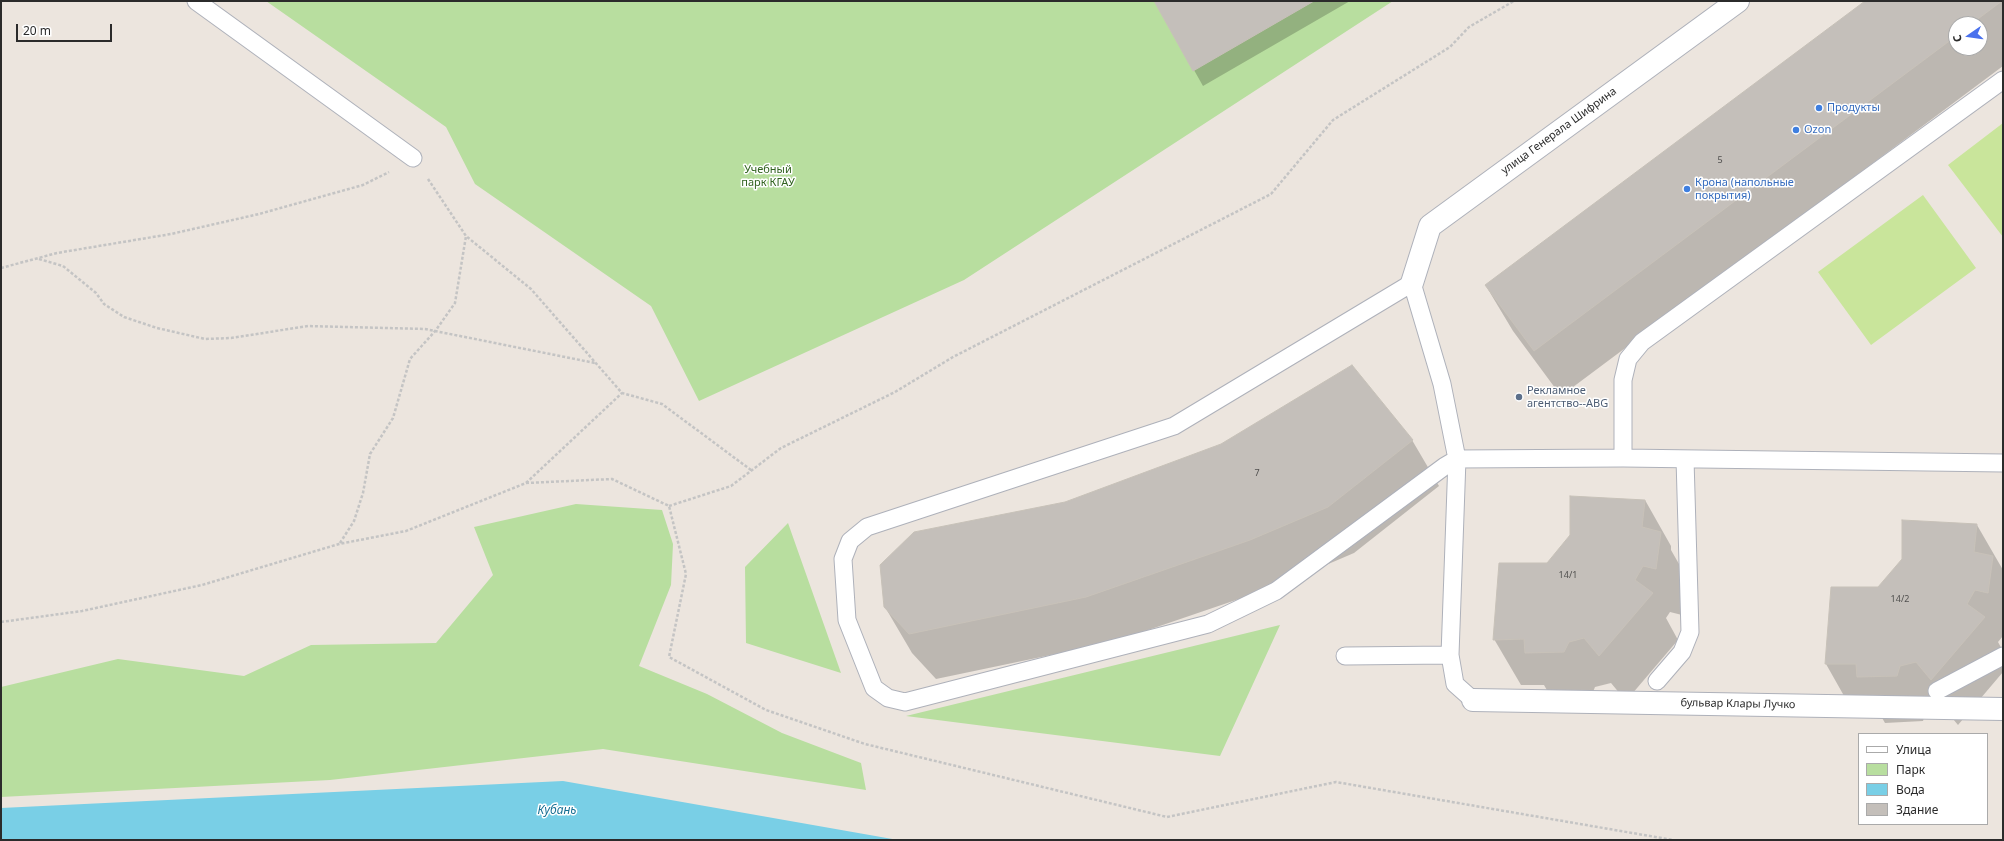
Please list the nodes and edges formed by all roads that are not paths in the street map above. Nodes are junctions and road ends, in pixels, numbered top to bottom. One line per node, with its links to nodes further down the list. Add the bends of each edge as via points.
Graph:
1 (196, 1): 4 (lane)
2 (1738, 1): 5 (street, улица Генерала Шифрина, via 1430,226)
3 (2003, 80): 6 (lane, via 1642,342 1628,359 1623,380)
4 (414, 158)
5 (1412, 283): 7 (lane, via 1442,384); 7 (lane, via 1174,426 867,527 850,541 843,559 847,620 874,688 888,698 906,702 1208,624 1276,590)
6 (1623, 458): 7 (lane); 8 (lane)
7 (1457, 459): 10 (lane)
8 (1685, 459): 9 (lane); 13 (lane, via 1690,632 1682,652)
9 (2003, 463)
10 (1450, 655): 11 (lane); 15 (lane, via 1455,684)
11 (1345, 656)
12 (2003, 656): 14 (lane)
13 (1656, 681)
14 (1937, 690)
15 (1473, 700): 16 (street, бульвар Клары Лучко)
16 (2003, 709)

